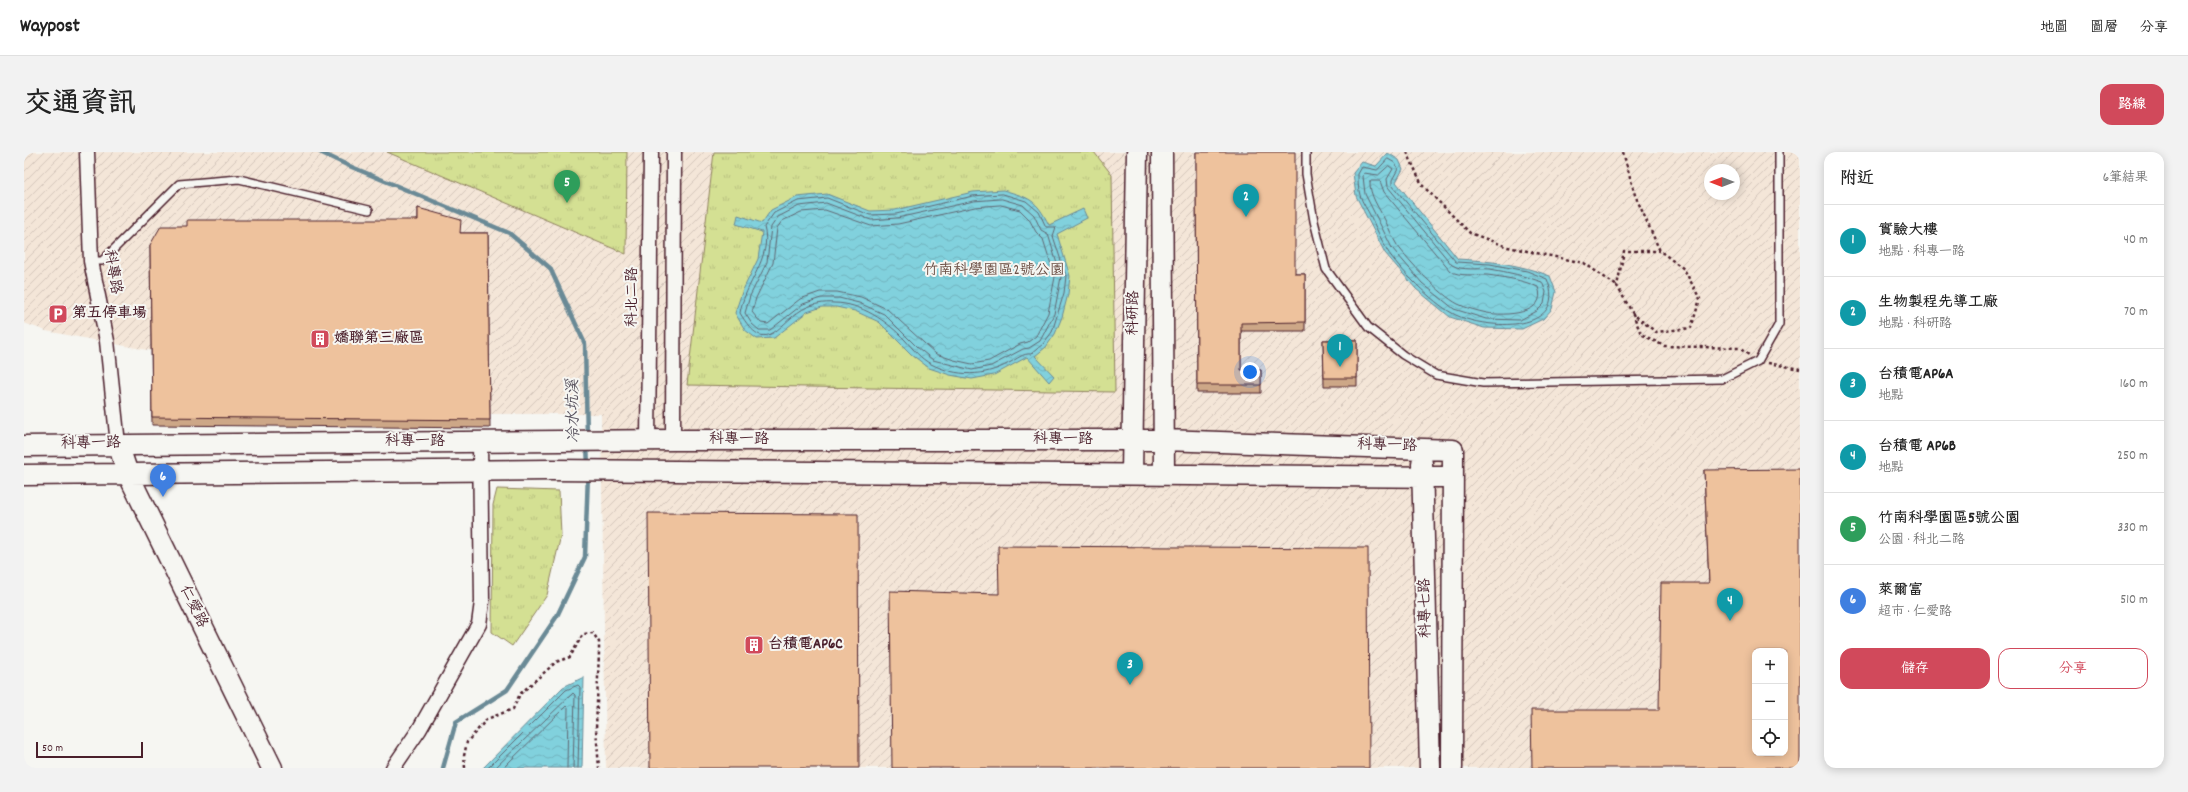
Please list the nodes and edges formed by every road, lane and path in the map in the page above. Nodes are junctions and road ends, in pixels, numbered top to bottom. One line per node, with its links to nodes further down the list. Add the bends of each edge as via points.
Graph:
1 (88, 152): 12 (street, 科專路)
2 (651, 152): 21 (street, 科北二路)
3 (674, 152): 17 (street)
4 (1137, 152): 18 (street, 科研路)
5 (1162, 152): 19 (street, 科研路)
6 (1306, 152): 15 (lane, via 1306,174 1314,221 1326,269 1368,327 1403,355 1436,375 1483,383 1722,379)
7 (1407, 152): 13 (path, via 1422,185 1470,233 1508,246 1584,263)
8 (1623, 152): 11 (path, via 1635,195)
9 (1780, 152): 15 (lane, via 1779,324)
10 (369, 210): 12 (lane, via 239,180 179,184 102,261)
11 (1660, 251): 13 (path, via 1624,251); 14 (path, via 1684,269 1700,300 1691,328 1656,332)
12 (91, 261): 22 (street, 科專路, via 107,341)
13 (1617, 286): 14 (path)
14 (1633, 314): 15 (path, via 1641,334 1664,346 1739,348)
15 (1758, 361): 16 (path)
16 (1800, 369)
17 (673, 440): 18 (street, 科專一路); 21 (street, 科專一路); 28 (street)
18 (1132, 440): 19 (street, 科專一路); 31 (street, 科研路)
19 (1164, 440): 24 (street, 科專一路); 29 (street, 科研路)
20 (480, 442): 21 (street, 科專一路); 22 (street, 科專一路); 26 (street)
21 (648, 442): 27 (street)
22 (118, 444): 23 (street, 科專一路); 30 (street, 仁愛路)
23 (24, 446)
24 (1422, 447): 25 (street, 科專一路); 33 (street, 科專七路)
25 (1453, 450): 34 (street, 科專七路)
26 (480, 470): 27 (street, 科專一路); 30 (street, 科專一路); 36 (street, via 482,602 479,624 419,730)
27 (647, 472): 28 (street, 科專一路)
28 (671, 472): 31 (street, 科專一路)
29 (1164, 473): 31 (street, 科專一路); 33 (street, 科專一路)
30 (128, 474): 32 (street, 科專一路); 35 (street, 仁愛路)
31 (1132, 474)
32 (24, 475)
33 (1422, 477): 34 (street, 科專一路); 39 (street, 科專七路)
34 (1453, 477): 40 (street, 科專七路)
35 (272, 768)
36 (392, 768)
37 (465, 768): 38 (path, via 467,742 487,719 513,709 520,694 556,662 570,657 583,634 593,633 600,652 596,729)
38 (599, 768)
39 (1430, 768)
40 (1452, 768)

